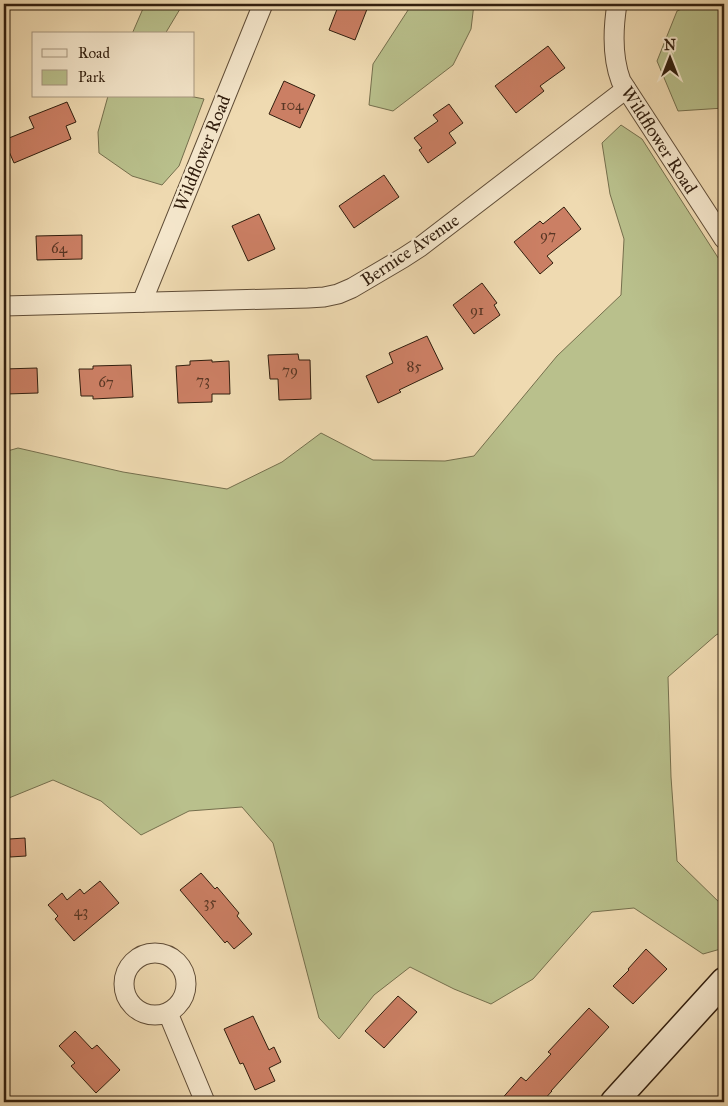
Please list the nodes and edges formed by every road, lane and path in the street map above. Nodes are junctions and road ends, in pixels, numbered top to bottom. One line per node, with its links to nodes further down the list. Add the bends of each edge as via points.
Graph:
1 (263, 4): 5 (street, Wildflower Road)
2 (617, 4): 3 (street, Wildflower Road, via 615,54 618,74)
3 (626, 89): 4 (street, Wildflower Road); 5 (street, Bernice Avenue, via 420,247 352,288 324,297)
4 (724, 239)
5 (142, 302): 6 (street, Bernice Avenue)
6 (4, 306)
7 (724, 981): 10 (street)
8 (168, 1013): 9 (street)
9 (205, 1102)
10 (614, 1102)

